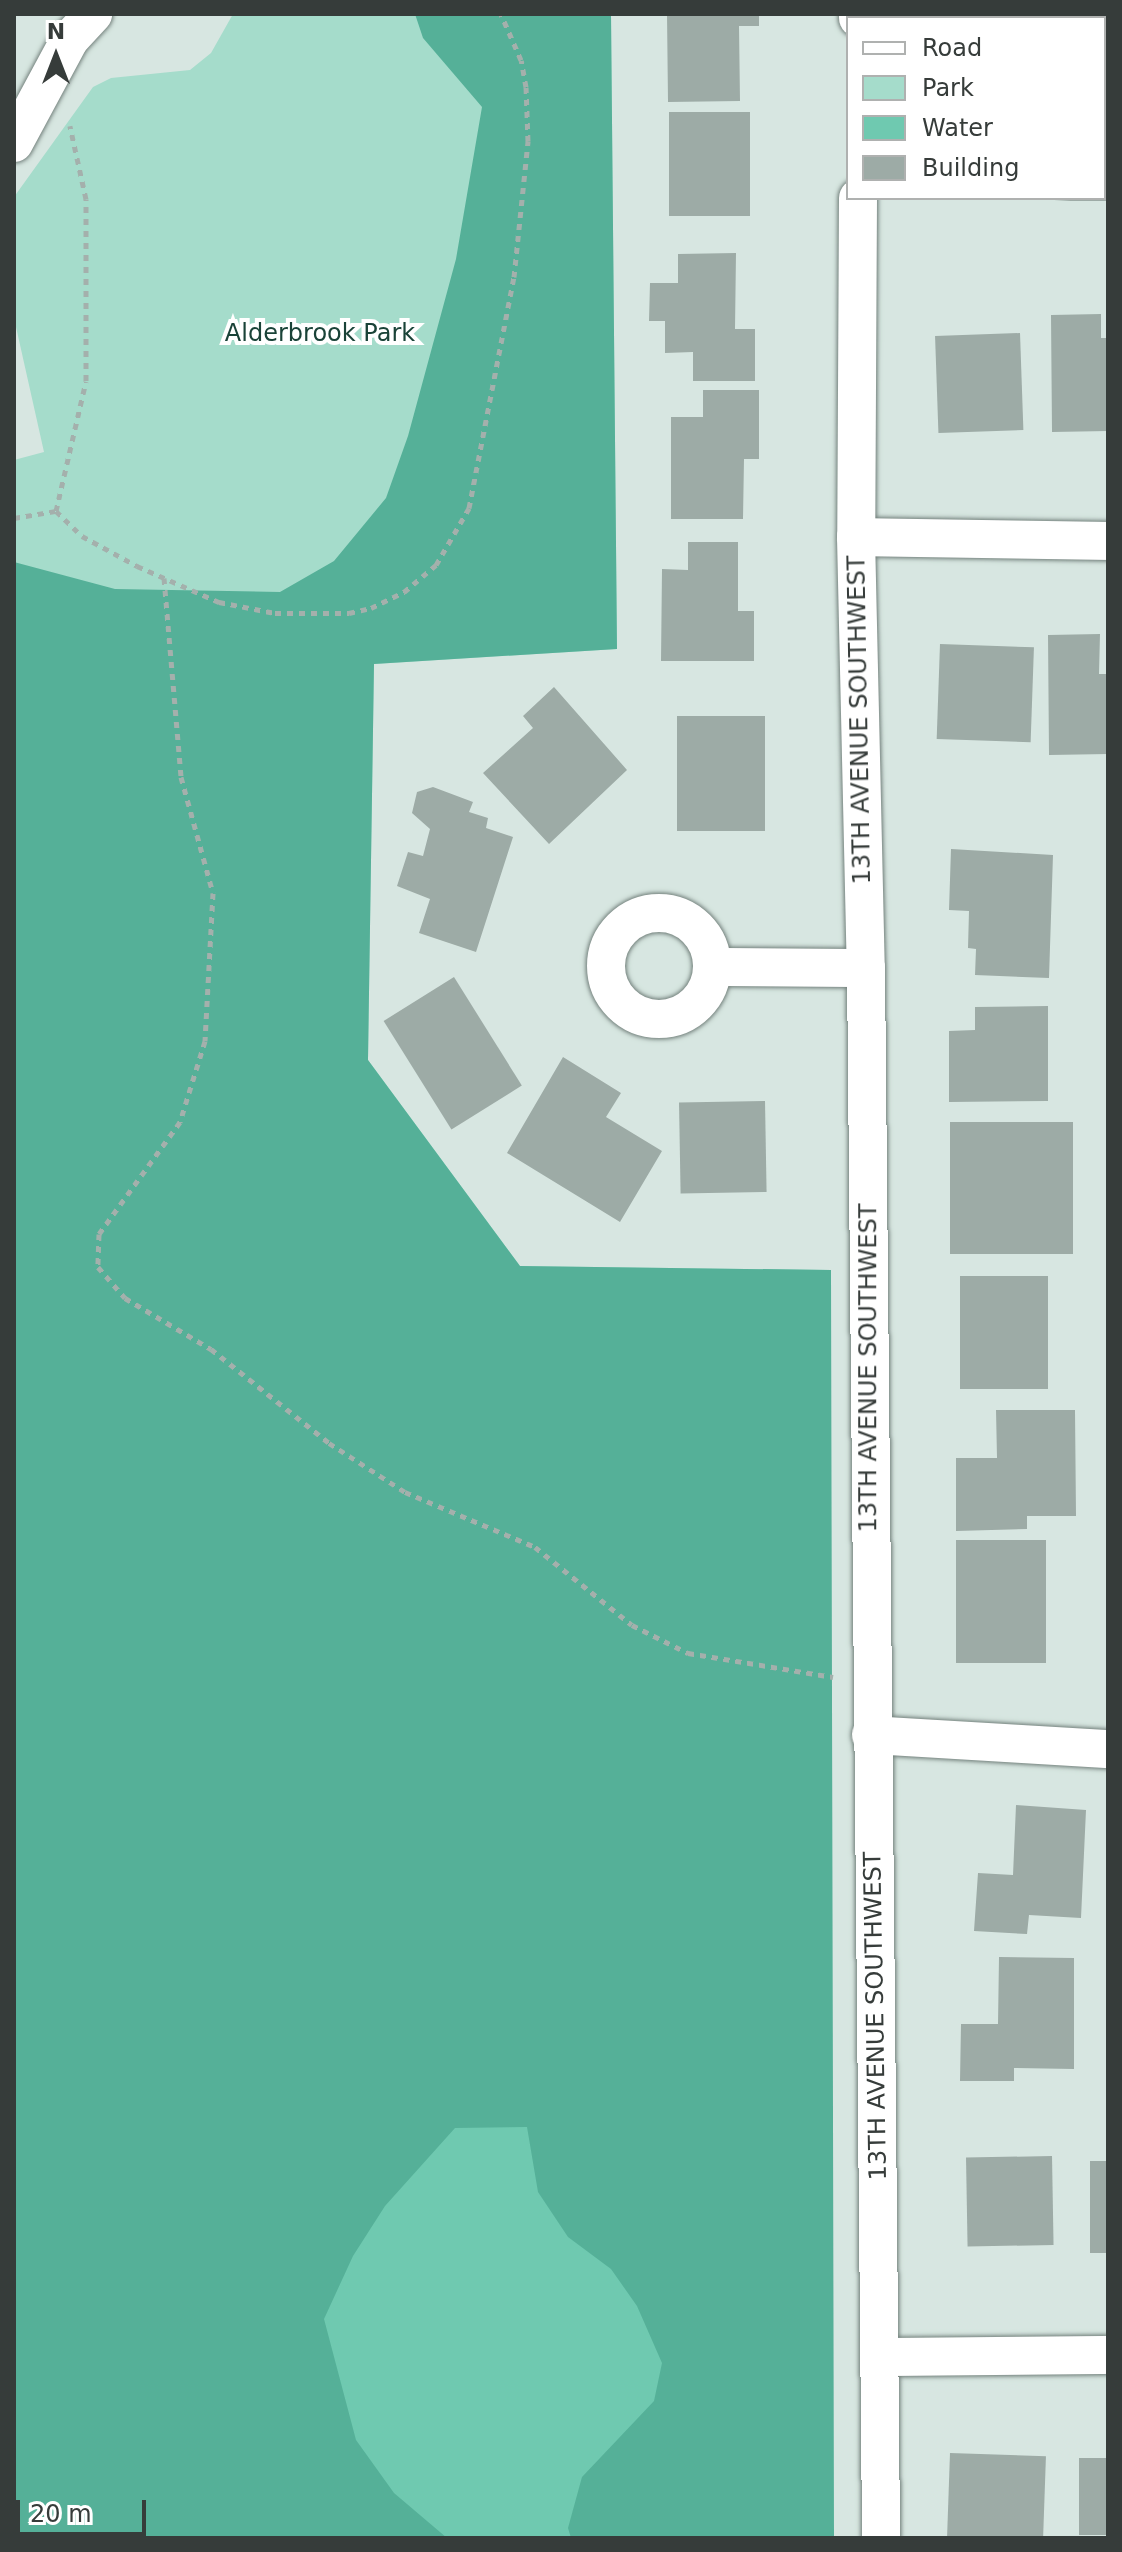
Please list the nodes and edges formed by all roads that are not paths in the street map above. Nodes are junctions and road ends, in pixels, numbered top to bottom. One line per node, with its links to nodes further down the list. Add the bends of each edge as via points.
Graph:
1 (93, 14): 2 (street, via 70,39)
2 (14, 143)
3 (858, 200): 4 (street, 13TH AVENUE SOUTHWEST)
4 (856, 537): 5 (street); 7 (street, 13TH AVENUE SOUTHWEST)
5 (1108, 541)
6 (713, 967): 7 (street)
7 (866, 968): 8 (street, 13TH AVENUE SOUTHWEST)
8 (871, 1735): 9 (street); 11 (street, 13TH AVENUE SOUTHWEST)
9 (1108, 1749)
10 (1108, 2355): 11 (street)
11 (883, 2357): 12 (street, 13TH AVENUE SOUTHWEST)
12 (881, 2538)

